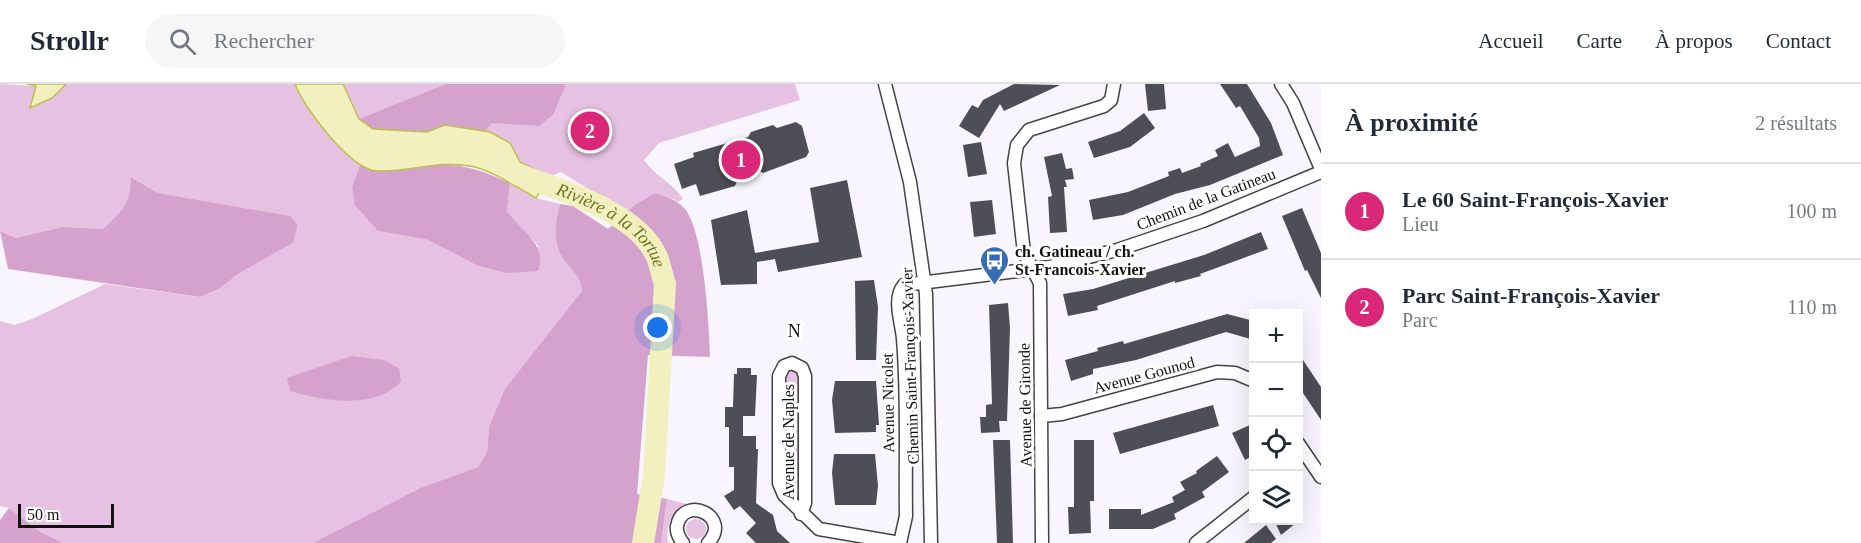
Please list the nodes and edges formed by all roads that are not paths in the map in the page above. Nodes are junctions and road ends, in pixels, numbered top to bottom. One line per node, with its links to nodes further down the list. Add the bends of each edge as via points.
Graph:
1 (885, 84): 6 (street, Chemin Saint-François-Xavier, via 907,163)
2 (1114, 84): 5 (street, Avenue de Gironde, via 1108,103 1036,126 1017,145 1014,163 1020,222 1024,253)
3 (1281, 84): 4 (street)
4 (1321, 171): 5 (street, Chemin de la Gatineau, via 1152,239 1077,261)
5 (1032, 269): 6 (street, Chemin de la Gatineau); 8 (street, Avenue de Gironde, via 1040,283)
6 (925, 281): 15 (street, Avenue Nicolet, via 904,285 898,298 903,340 906,516); 16 (street, Chemin Saint-François-Xavier)
7 (1249, 379): 8 (street, Avenue Gounod, via 1217,372)
8 (1042, 416): 17 (street, Avenue de Gironde)
9 (1303, 458): 10 (street)
10 (1321, 477)
11 (1249, 502): 18 (street)
12 (801, 514): 12 (street, Avenue de Naples, via 805,503 805,376 802,368 792,363 783,366 778,376 779,483); 15 (street, Avenue de Naples, via 823,530)
13 (683, 543): 14 (street, via 677,533 678,522 683,514 694,510 706,513 713,522 714,533)
14 (708, 543)
15 (900, 543)
16 (931, 543)
17 (1042, 543)
18 (1196, 543)

